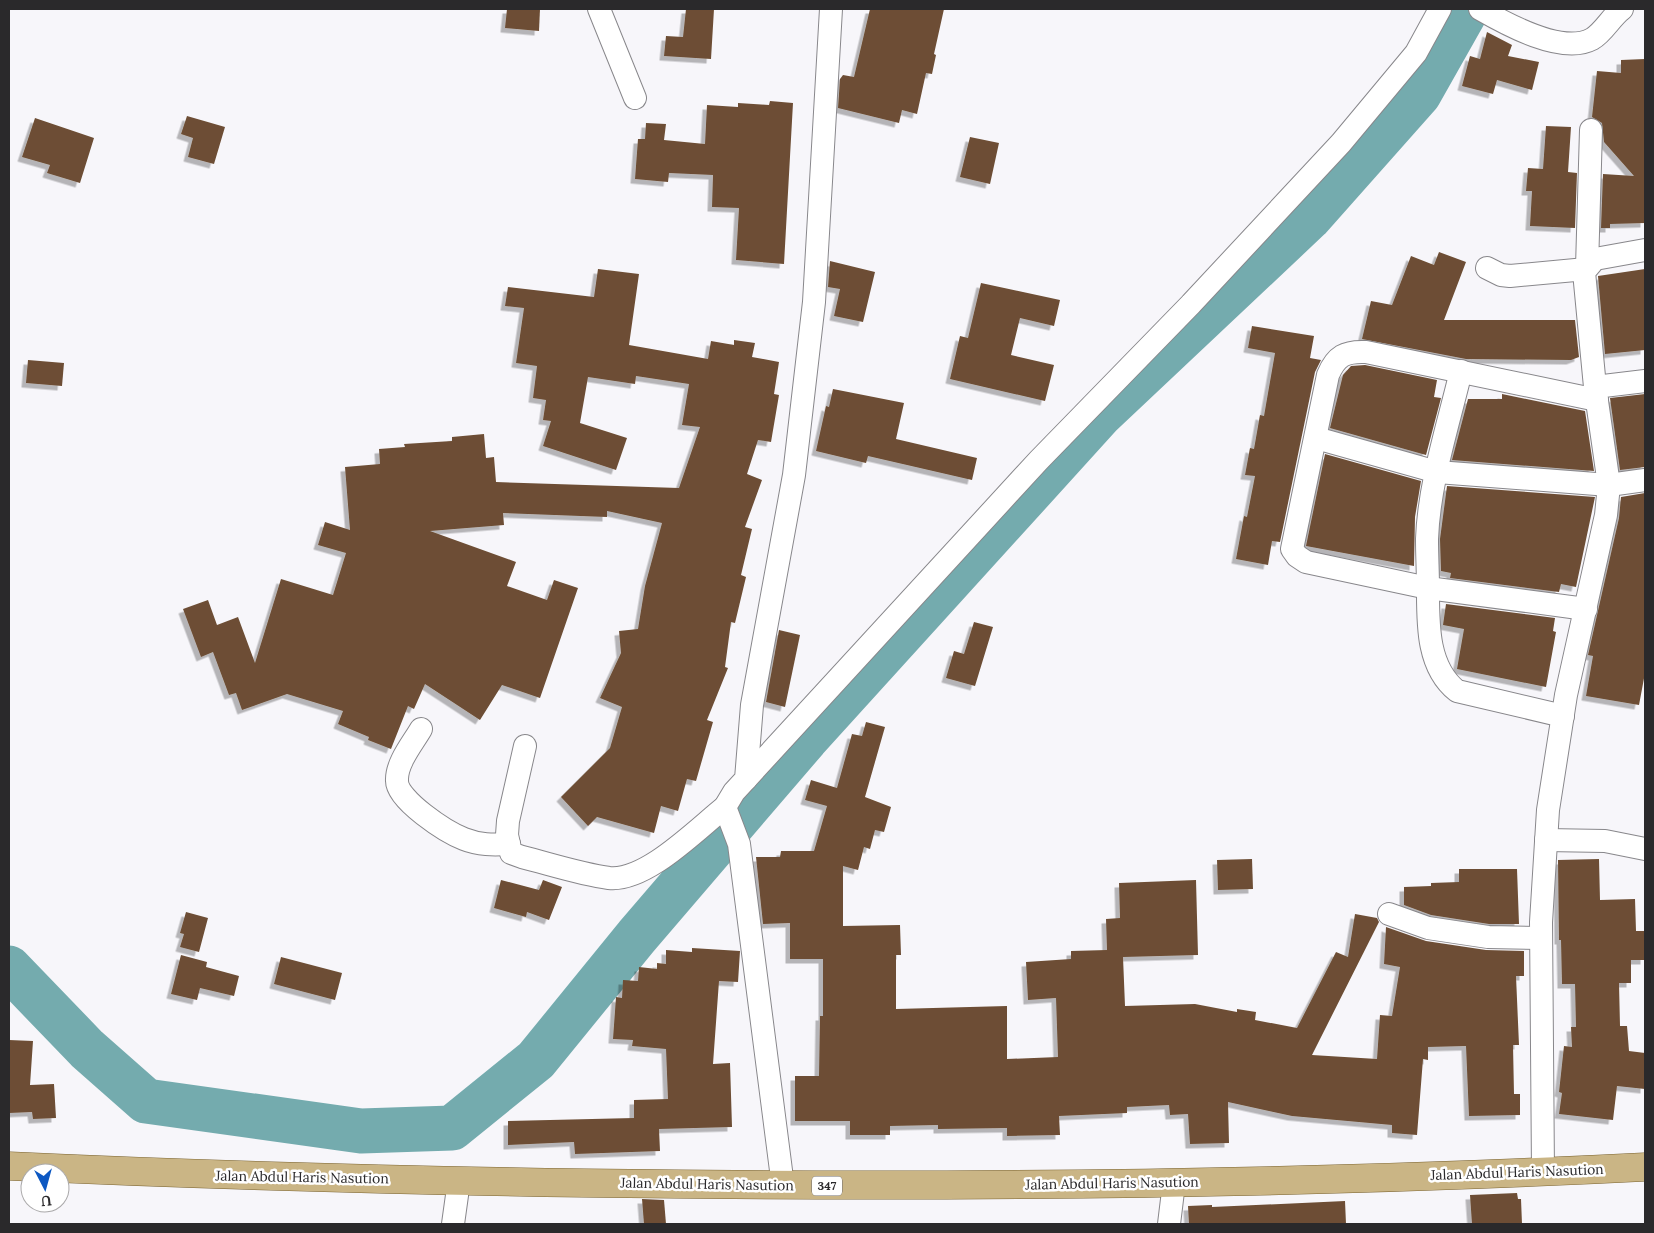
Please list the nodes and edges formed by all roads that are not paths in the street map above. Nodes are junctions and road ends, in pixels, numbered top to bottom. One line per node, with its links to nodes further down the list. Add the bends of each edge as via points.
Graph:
1 (599, 9): 6 (street)
2 (831, 9): 23 (street, via 814,302 794,475 752,705)
3 (1440, 9): 23 (street, via 1416,53 1341,143 1191,304 1038,460)
4 (1622, 9): 5 (street, via 1592,39 1563,44 1534,35)
5 (1483, 11)
6 (636, 98)
7 (1591, 130): 10 (street)
8 (1645, 250): 10 (street, via 1595,259)
9 (1487, 268): 10 (street, via 1510,276)
10 (1586, 268): 13 (street, via 1584,286)
11 (1461, 372): 13 (street); 14 (street, via 1351,351 1338,357 1328,375); 15 (street)
12 (1645, 381): 13 (street)
13 (1596, 393): 17 (street)
14 (1316, 438): 15 (street); 18 (street, via 1292,549 1297,556 1306,562)
15 (1436, 472): 17 (street); 18 (street, via 1427,538)
16 (1645, 480): 17 (street)
17 (1609, 485): 19 (street, via 1606,515)
18 (1428, 588): 19 (street); 20 (street, via 1432,649 1446,682 1457,691)
19 (1586, 609): 20 (street)
20 (1563, 716): 25 (street)
21 (421, 729): 26 (street, via 400,765 396,780 400,792 431,820 463,839 487,846)
22 (525, 746): 26 (street, via 508,821)
23 (746, 779): 24 (street, via 734,792)
24 (727, 813): 26 (street, via 657,861 626,876 610,878 522,858 512,853); 35 (street, via 739,844)
25 (1546, 840): 27 (street, via 1605,841); 29 (street)
26 (509, 844)
27 (1645, 849)
28 (1389, 914): 29 (street, via 1437,929 1488,937)
29 (1541, 938): 32 (street)
30 (9, 1166): 33 (main road, Jalan Abdul Haris Nasution / 347)
31 (1645, 1167): 32 (main road, Jalan Abdul Haris Nasution / 347)
32 (1543, 1172): 34 (main road, Jalan Abdul Haris Nasution / 347)
33 (459, 1181): 35 (main road, Jalan Abdul Haris Nasution / 347); 36 (street)
34 (1174, 1182): 35 (main road, Jalan Abdul Haris Nasution / 347); 37 (street)
35 (783, 1186)
36 (453, 1224)
37 (1169, 1224)

